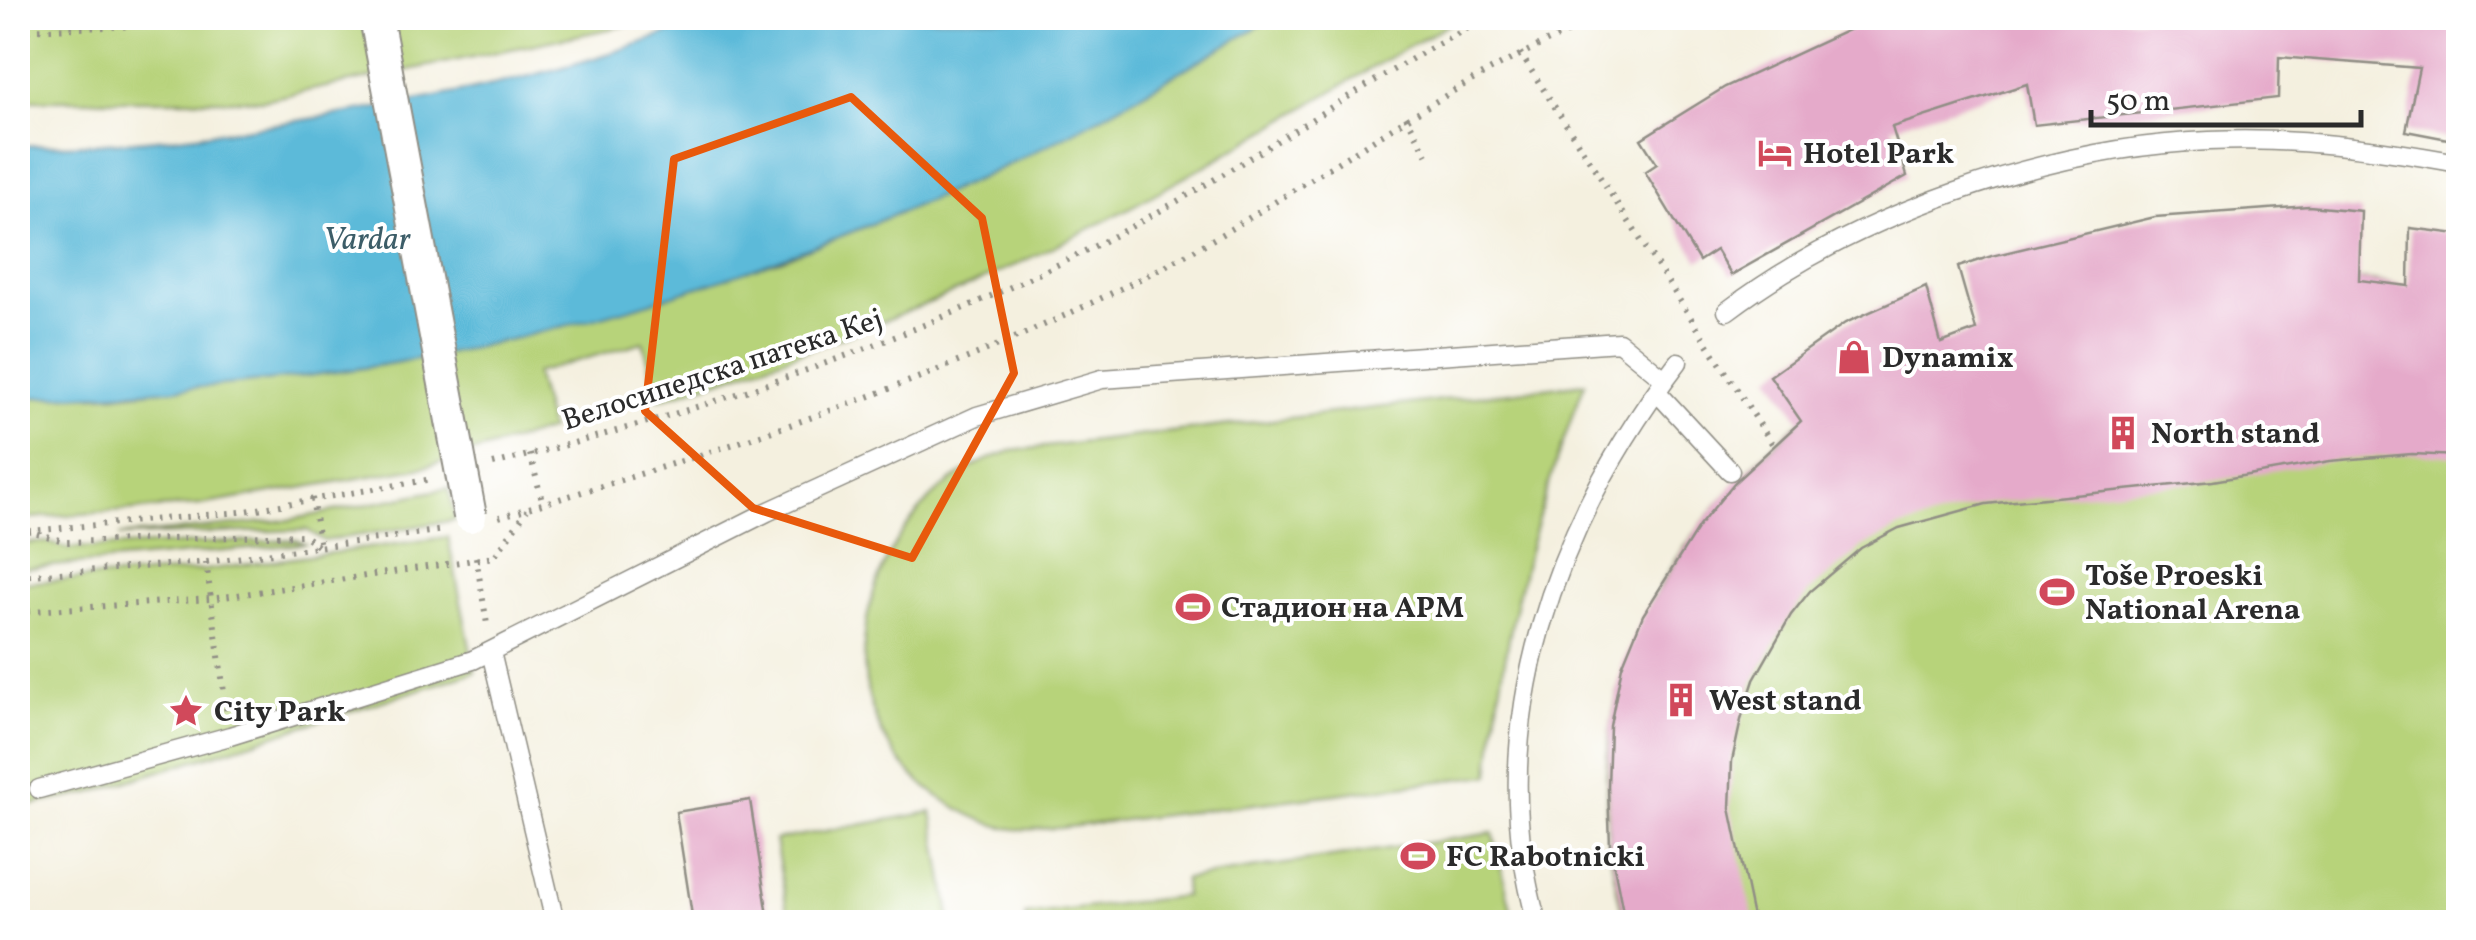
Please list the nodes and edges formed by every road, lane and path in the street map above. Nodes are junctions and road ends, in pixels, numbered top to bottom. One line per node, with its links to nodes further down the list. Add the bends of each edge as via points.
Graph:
1 (236, 18): 5 (path)
2 (376, 18): 21 (street, bridge)
3 (1488, 18): 14 (path, Велосипедска патека Кеј, via 1148,218 944,316 806,372)
4 (1603, 18): 6 (path)
5 (18, 30)
6 (1520, 52): 7 (path); 13 (path)
7 (1406, 116): 8 (path); 19 (path, via 1166,265 972,358 789,428)
8 (1430, 160)
9 (2458, 163): 10 (lane, via 2247,140 2076,159 1900,214 1810,258)
10 (1727, 311)
11 (1678, 362): 12 (lane)
12 (1660, 386): 16 (lane); 30 (lane, via 1619,342 1102,379 976,416 767,512); 34 (lane, via 1569,546 1529,669 1518,813)
13 (1772, 445)
14 (530, 454): 15 (path, Велосипедска патека Кеј); 19 (path)
15 (480, 467)
16 (1730, 471)
17 (447, 475): 18 (path)
18 (312, 498): 23 (path, via 240,512); 24 (path)
19 (542, 504): 20 (path)
20 (528, 509): 21 (path); 25 (path, via 494,558)
21 (470, 521): 24 (path); 25 (path)
22 (18, 532): 23 (path)
23 (31, 532): 24 (path, via 66,542 304,535)
24 (320, 548): 26 (path)
25 (477, 560): 28 (path); 30 (path)
26 (206, 562): 27 (path); 28 (path)
27 (18, 576)
28 (210, 599): 29 (path); 31 (path)
29 (18, 612)
30 (492, 652): 31 (lane); 33 (lane)
31 (230, 736): 32 (lane)
32 (39, 789)
33 (555, 922)
34 (1537, 922)

